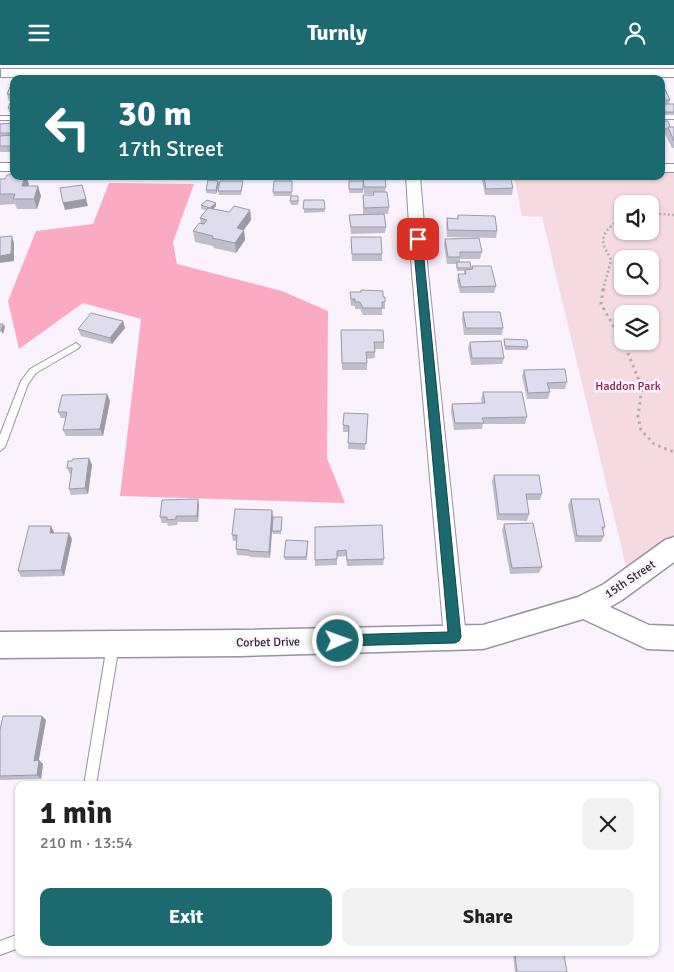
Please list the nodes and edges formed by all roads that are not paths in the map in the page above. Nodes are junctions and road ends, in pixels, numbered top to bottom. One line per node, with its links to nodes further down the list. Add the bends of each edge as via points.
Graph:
1 (2, 70): 2 (street)
2 (406, 72): 3 (street)
3 (674, 73)
4 (413, 180): 9 (street)
5 (76, 346): 6 (lane, via 33,371 24,383)
6 (0, 447)
7 (674, 548): 8 (street, 15th Street, via 614,592)
8 (584, 607): 9 (street, Corbet Drive, via 483,637); 10 (street, via 647,637)
9 (455, 637): 11 (street, Corbet Drive)
10 (674, 638)
11 (113, 644): 12 (street, Corbet Drive); 13 (lane)
12 (0, 645)
13 (91, 781)
14 (15, 942): 15 (lane)
15 (0, 948)

